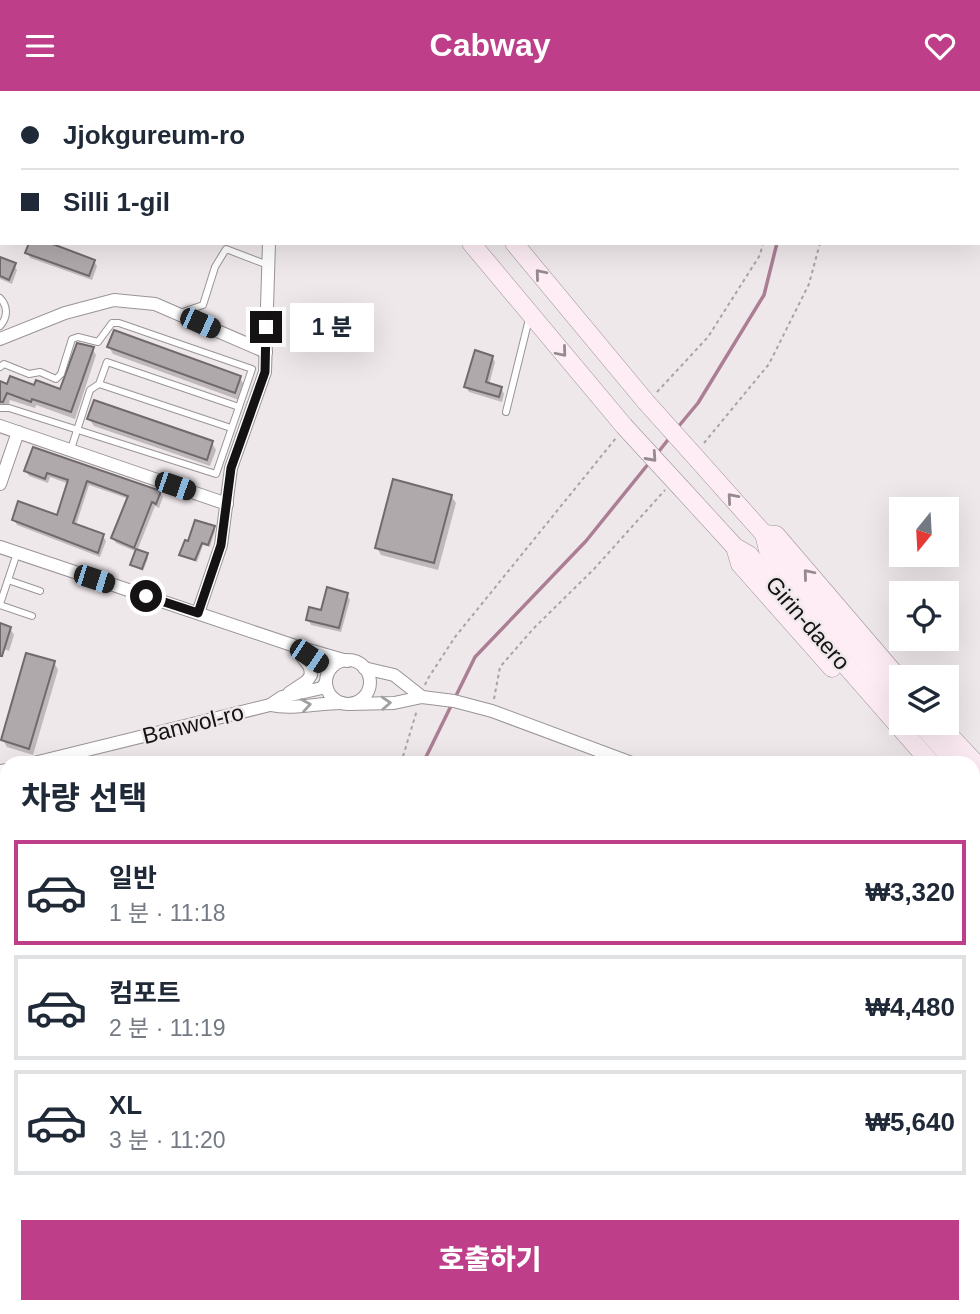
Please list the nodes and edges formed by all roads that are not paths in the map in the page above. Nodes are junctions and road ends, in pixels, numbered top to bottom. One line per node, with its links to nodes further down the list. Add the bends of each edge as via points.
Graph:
1 (269, 245): 4 (street)
2 (473, 245): 7 (street)
3 (516, 245): 23 (street, Girin-daero, one-way to 3, bridge)
4 (268, 265): 6 (lane, via 226,249 203,305); 10 (street)
5 (0, 298): 8 (lane, via 6,312)
6 (177, 313): 9 (street, via 155,304 114,300 65,313); 10 (street)
7 (530, 314): 15 (lane); 25 (street, Girin-daero, one-way to 25, bridge, via 622,430)
8 (0, 325)
9 (0, 339)
10 (265, 352): 22 (street, via 265,372 231,468)
11 (0, 367): 13 (lane, via 57,379 72,339 98,342 112,323 119,323 252,369)
12 (99, 384): 13 (lane, via 107,362); 17 (lane, via 90,390); 18 (lane)
13 (239, 407): 18 (lane)
14 (0, 408): 17 (lane)
15 (506, 412)
16 (0, 426): 19 (street)
17 (76, 428): 18 (lane, via 216,474); 20 (lane)
18 (231, 428)
19 (18, 432): 20 (street); 21 (street)
20 (70, 450): 22 (street)
21 (0, 484)
22 (227, 504): 30 (street, via 221,545)
23 (764, 534): 34 (street, one-way to 23, via 776,535); 37 (street, Girin-daero, via 768,550)
24 (0, 547): 26 (street)
25 (735, 547): 46 (street, via 740,564); 47 (street, Girin-daero, via 749,555)
26 (17, 553): 27 (lane); 30 (street)
27 (8, 580): 28 (lane); 29 (lane)
28 (40, 591)
29 (0, 604): 31 (lane)
30 (198, 613): 32 (street)
31 (32, 616)
32 (295, 646): 33 (street); 36 (street, via 323,665); 38 (street, via 311,675)
33 (347, 661): 35 (street); 36 (street, via 335,665)
34 (889, 667)
35 (365, 668): 39 (street, via 394,675); 40 (street, via 370,680 367,693)
36 (327, 679): 38 (street, via 322,688); 40 (street, via 331,695)
37 (889, 688)
38 (286, 696): 41 (street)
39 (422, 697): 40 (street, one-way to 39); 45 (street, via 484,709)
40 (346, 704): 41 (street, one-way to 40)
41 (270, 705): 44 (street, Banwol-ro)
42 (936, 735): 48 (street)
43 (948, 735): 49 (street)
44 (62, 756)
45 (613, 756)
46 (910, 756)
47 (925, 756)
48 (964, 756)
49 (965, 756)

